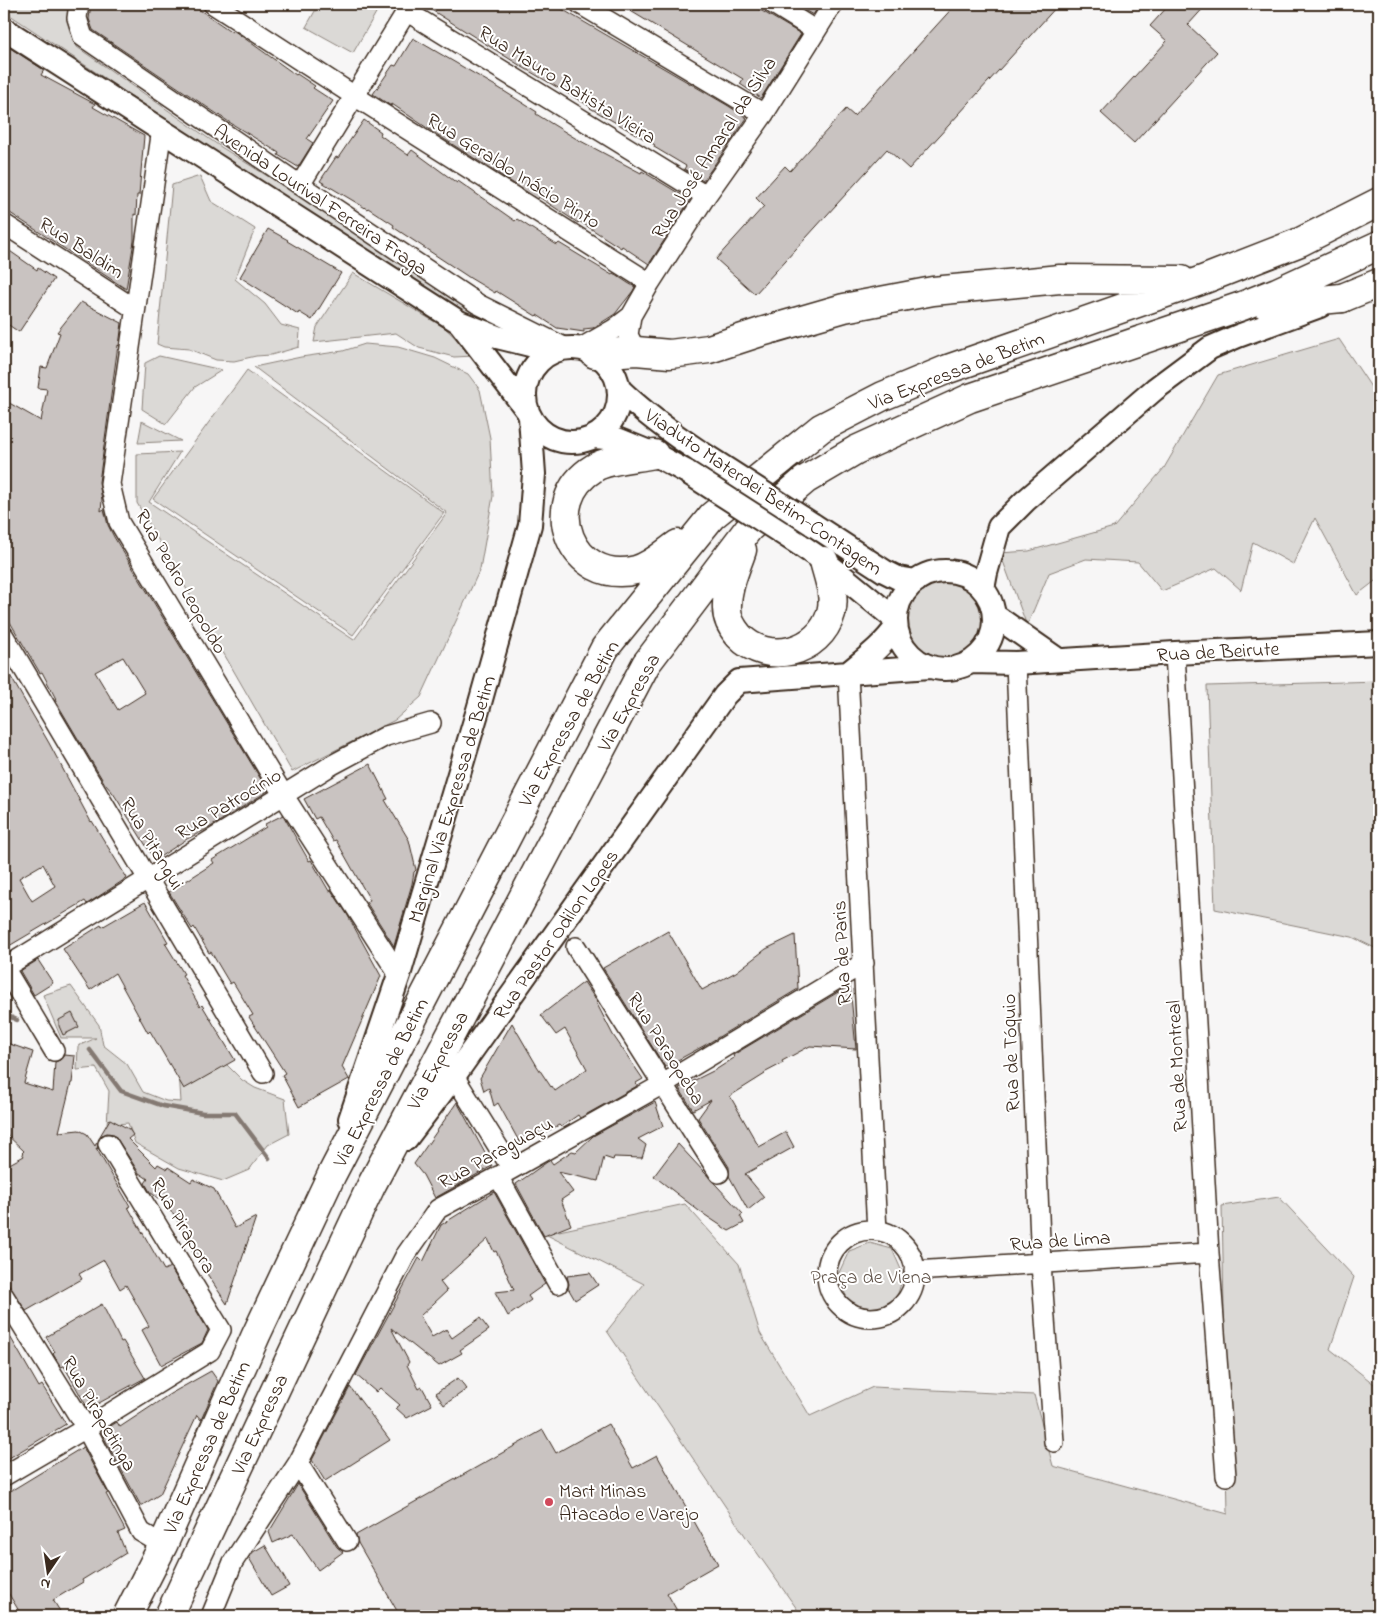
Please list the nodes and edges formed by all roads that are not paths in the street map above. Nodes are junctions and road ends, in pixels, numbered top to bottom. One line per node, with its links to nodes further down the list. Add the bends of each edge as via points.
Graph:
1 (79, 4): 12 (street, Avenida Lourival Ferreira Fraga, via 77,18 83,38)
2 (212, 4): 9 (street, Rua Geraldo Inácio Pinto)
3 (580, 4): 10 (street)
4 (773, 4): 8 (street)
5 (833, 4): 8 (street, Rua José Amaral da Silva)
6 (408, 8): 9 (street); 13 (street, Rua Mauro Batista Vieira)
7 (4, 29): 11 (street, Avenida Lourival Ferreira Fraga)
8 (815, 30): 10 (street, Rua José Amaral da Silva)
9 (353, 95): 12 (street); 18 (street, Rua Geraldo Inácio Pinto)
10 (764, 114): 13 (street, Rua José Amaral da Silva)
11 (162, 129): 22 (street, Rua Pedro Leopoldo); 24 (street, Avenida Lourival Ferreira Fraga)
12 (300, 185): 25 (street, Avenida Lourival Ferreira Fraga, via 478,304)
13 (706, 196): 18 (street, Rua José Amaral da Silva)
14 (1379, 202): 17 (main road, Via Expressa de Betim, via 1300,242)
15 (4, 224): 22 (street, Rua Baldim)
16 (1379, 245): 21 (main road, Via Expressa de Betim)
17 (1200, 281): 26 (main road, via 1060,279 933,290 844,308 709,350 670,354); 31 (main road, Via Expressa de Betim, via 948,369 883,396 821,428)
18 (650, 283): 23 (street, Rua José Amaral da Silva)
19 (1379, 283): 20 (main road)
20 (1342, 298): 21 (main road); 35 (street, via 1210,348 1155,389 1025,500 999,527)
21 (1242, 306): 32 (main road, Via Expressa de Betim, via 970,398 856,450 804,480)
22 (135, 308): 47 (street, Rua Pedro Leopoldo, via 110,484 119,522)
23 (631, 316): 25 (street, Rua José Amaral da Silva); 26 (street, Rua José Amaral da Silva, via 628,335)
24 (459, 322): 25 (street, Avenida Lourival Ferreira Fraga, via 497,337); 28 (street, Avenida Lourival Ferreira Fraga)
25 (573, 351): 26 (main road); 27 (street, via 606,363); 28 (street, via 542,359 532,369 524,396)
26 (636, 351)
27 (619, 389): 29 (street, via 614,417); 34 (street, Viaduto Materdei Betim-Contagem, bridge, via 670,432 884,571 898,578)
28 (528, 413): 29 (street, via 539,429 551,438 581,442); 52 (street, Marginal Via Expressa de Betim, via 534,474 530,524)
29 (594, 437): 30 (street, Viaduto Materdei Betim-Contagem, via 617,440)
30 (654, 454): 31 (main road, via 595,467 580,478 570,493 565,510 566,528 573,546 585,559 601,569 618,572 637,570 653,563); 33 (street, Viaduto Materdei Betim-Contagem, bridge)
31 (712, 516): 60 (main road, Via Expressa de Betim, via 605,648)
32 (749, 528): 33 (main road, via 729,588 727,610 732,628 744,642 760,650 796,651 812,642 824,629 831,613 833,595); 61 (main road, Via Expressa, via 646,664)
33 (824, 560): 37 (street, Viaduto Materdei Betim-Contagem)
34 (916, 580): 35 (street, via 939,571 950,571 973,580); 37 (street, via 898,605)
35 (984, 589): 36 (street)
36 (994, 615): 41 (street); 42 (street, via 990,642)
37 (896, 623): 44 (street, via 907,652); 45 (street, via 890,636)
38 (4, 636): 48 (street, Rua Pitangui)
39 (1379, 643): 40 (street, Rua de Beirute)
40 (1175, 653): 41 (street, Rua de Beirute); 63 (street, Rua de Montreal)
41 (1057, 660): 43 (street, Rua de Beirute)
42 (971, 662): 43 (street, Rua de Beirute); 44 (street, via 959,668)
43 (1016, 663): 64 (street, Rua de Tóquio)
44 (930, 667): 45 (street)
45 (848, 673): 50 (street, Rua de Paris); 55 (street, Rua Pastor Odilon Lopes, via 738,681)
46 (431, 723): 47 (street, Rua Patrocínio, via 386,736)
47 (284, 796): 48 (street, Rua Patrocínio); 52 (street, Rua Pedro Leopoldo)
48 (147, 878): 51 (street, Rua Patrocínio); 54 (street, Rua Pitangui)
49 (576, 948): 56 (street, Rua Paraopeba)
50 (864, 963): 56 (street, Rua Paraguaçu); 62 (street, Rua de Paris)
51 (4, 968): 53 (street)
52 (399, 975): 60 (street, Marginal Via Expressa de Betim)
53 (54, 1051)
54 (263, 1073)
55 (454, 1076): 58 (street); 61 (street, Rua Pastor Odilon Lopes)
56 (663, 1084): 58 (street, Rua Paraguaçu); 59 (street, Rua Paraopeba)
57 (108, 1144): 68 (street, Rua Pirapora, via 221,1330 210,1351)
58 (505, 1173): 66 (street); 70 (street, Rua Paraguaçu, via 438,1209 405,1256)
59 (719, 1173)
60 (332, 1174): 74 (main road, Via Expressa de Betim)
61 (371, 1186): 76 (main road, Via Expressa)
62 (877, 1231): 65 (street, via 903,1245 911,1257); 65 (street, via 862,1231 849,1236 830,1257 828,1285 834,1299 856,1316 885,1316 907,1299 913,1286)
63 (1208, 1253): 64 (street, Rua de Lima); 72 (street, Rua de Montreal)
64 (1041, 1264): 65 (street, Rua de Lima); 69 (street, Rua de Tóquio)
65 (914, 1271)
66 (558, 1284)
67 (4, 1296): 68 (street, Rua Pirapetinga)
68 (86, 1428): 71 (street); 74 (street, Rua Pirapetinga, via 140,1532)
69 (1054, 1442)
70 (298, 1463): 73 (street); 77 (street, Rua Paraguaçu, via 233,1562)
71 (4, 1476)
72 (1226, 1476)
73 (347, 1541)
74 (163, 1544): 75 (main road, Via Expressa de Betim)
75 (127, 1616)
76 (169, 1616)
77 (211, 1616)

